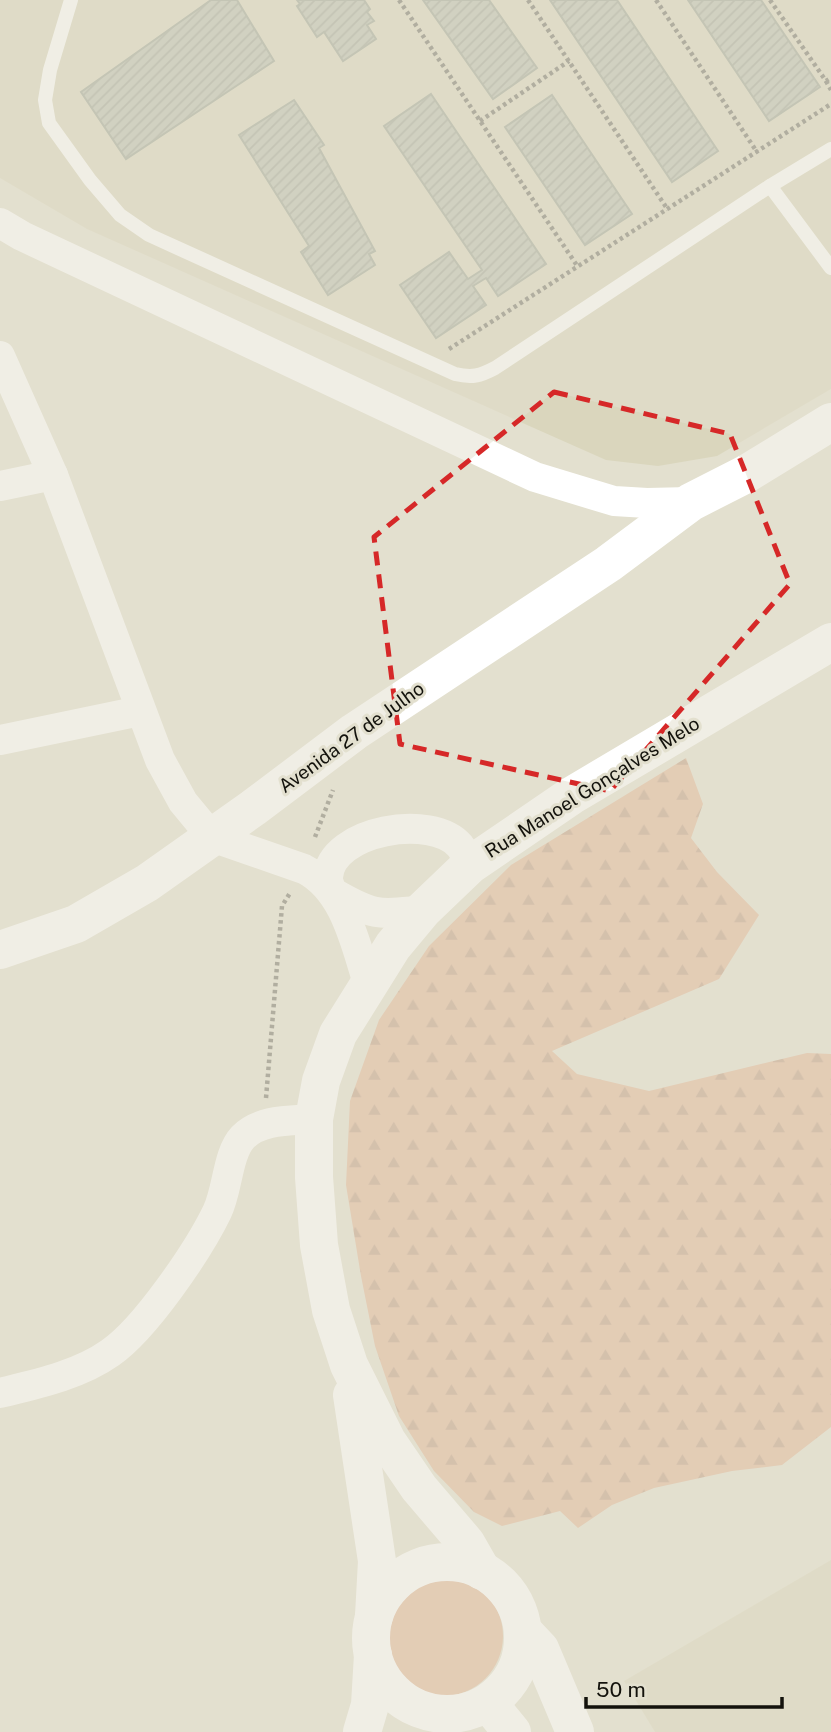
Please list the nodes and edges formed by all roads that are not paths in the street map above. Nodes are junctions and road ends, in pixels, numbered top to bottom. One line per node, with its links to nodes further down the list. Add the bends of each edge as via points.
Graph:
1 (71, 0): 3 (lane, via 50,71 46,111 56,133 120,215 149,236 455,374 480,376)
2 (831, 149): 3 (lane)
3 (770, 186): 5 (lane)
4 (0, 223): 10 (street, via 535,477 614,500)
5 (831, 268)
6 (0, 356): 8 (street)
7 (831, 422): 10 (street, Avenida 27 de Julho)
8 (53, 475): 9 (street); 12 (street)
9 (0, 486)
10 (691, 502): 14 (street, Avenida 27 de Julho, via 608,564 354,732)
11 (831, 642): 15 (street, Rua Manoel Gonçalves Melo, via 571,796)
12 (140, 711): 13 (street); 14 (street, via 183,802)
13 (0, 740)
14 (212, 837): 16 (street, via 303,869); 18 (street, Avenida 27 de Julho, via 148,883 76,924)
15 (470, 865): 16 (street, via 460,845 436,831 402,827 367,837 335,857 328,877); 17 (street, Rua Manoel Gonçalves Melo)
16 (332, 892): 17 (street, via 364,910 383,914); 19 (street, via 350,927)
17 (423, 910): 19 (street, Rua Manoel Gonçalves Melo)
18 (0, 950)
19 (368, 983): 20 (street, Rua Manoel Gonçalves Melo, via 338,1034)
20 (314, 1119): 21 (street, Rua Manoel Gonçalves Melo, via 319,1245 331,1310); 22 (street, via 264,1124 245,1135 232,1156 217,1212 162,1296 111,1352 90,1365)
21 (349, 1365): 23 (street, Rua Manoel Gonçalves Melo, via 402,1466 460,1535); 24 (street, Rua Manoel Gonçalves Melo, via 377,1561)
22 (0, 1393)
23 (482, 1570): 24 (street, via 445,1562 408,1572 393,1584); 25 (street, via 510,1596)
24 (374, 1616): 26 (street)
25 (523, 1631): 27 (street, via 523,1653 504,1690); 30 (street, via 540,1649)
26 (373, 1655): 27 (street, via 394,1693 411,1706); 28 (street, via 370,1705)
27 (458, 1717): 29 (street)
28 (362, 1732)
29 (512, 1732)
30 (575, 1732)

